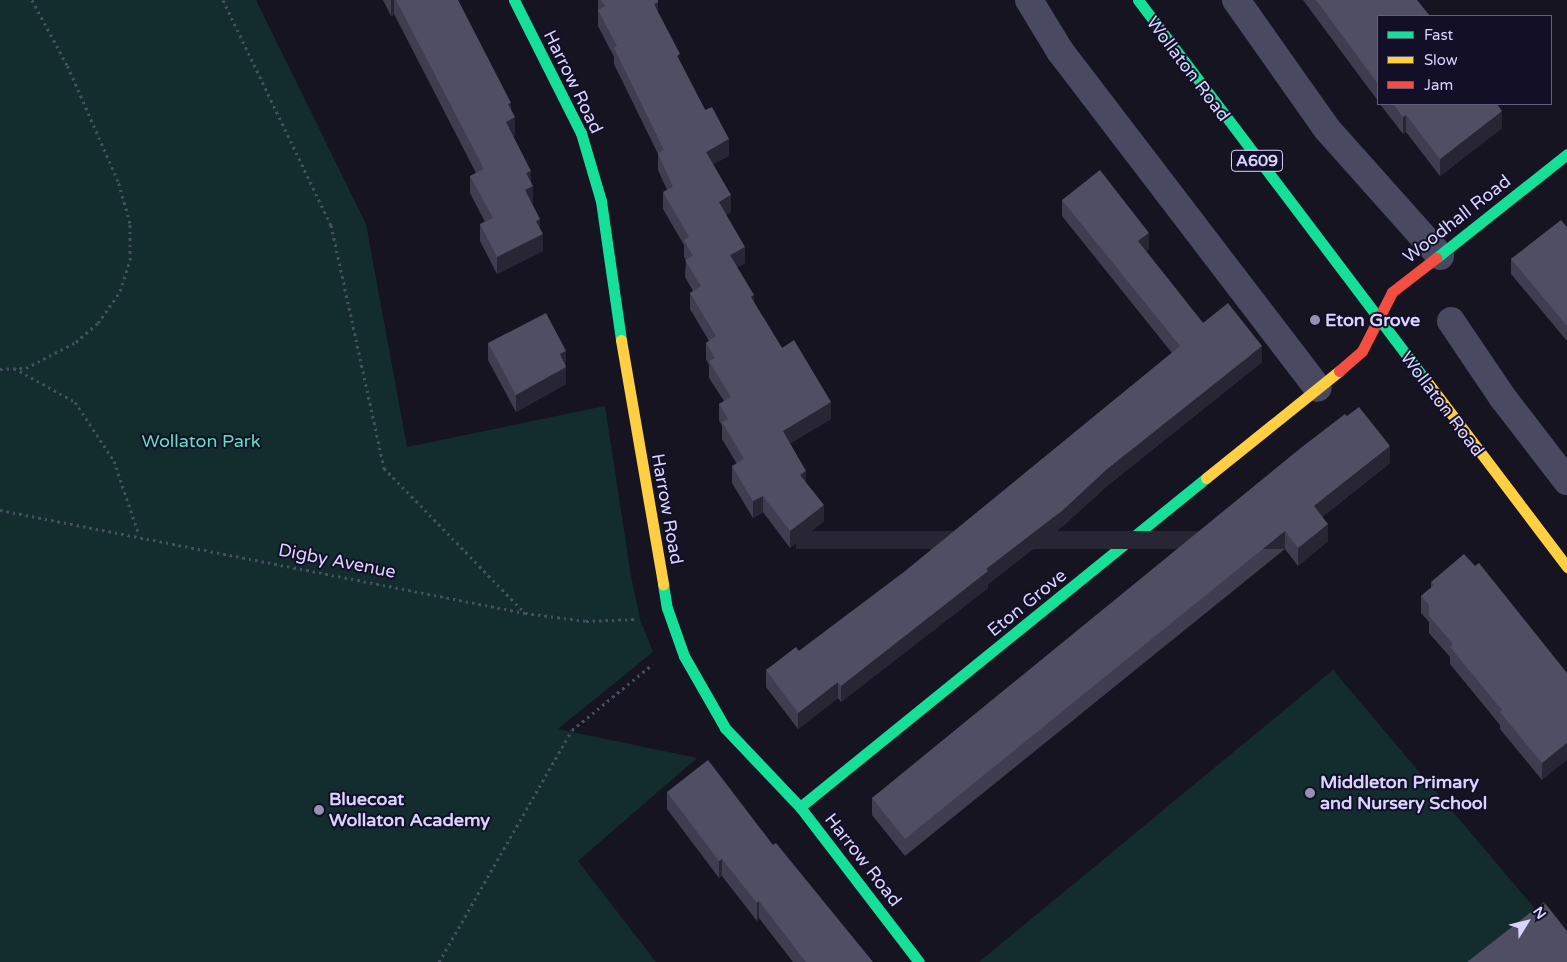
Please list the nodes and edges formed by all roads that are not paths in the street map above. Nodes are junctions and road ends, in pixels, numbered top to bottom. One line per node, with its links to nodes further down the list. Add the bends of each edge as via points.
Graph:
1 (514, 0): 12 (street, Harrow Road, via 581,133 601,201 627,383 668,608 684,656 725,728)
2 (1029, 0): 9 (street, via 1060,51)
3 (1138, 0): 7 (street, Wollaton Road / A609)
4 (1236, 0): 6 (street, via 1328,129)
5 (1567, 154): 6 (street, Woodhall Road)
6 (1440, 256): 7 (street, Woodhall Road, via 1392,292)
7 (1378, 320): 9 (street, Eton Grove, via 1362,351); 11 (street, Wollaton Road / A609)
8 (1451, 321): 10 (street, via 1503,398)
9 (1318, 388): 12 (street, Eton Grove)
10 (1567, 482)
11 (1567, 567)
12 (800, 807): 13 (street, Harrow Road)
13 (920, 962)

